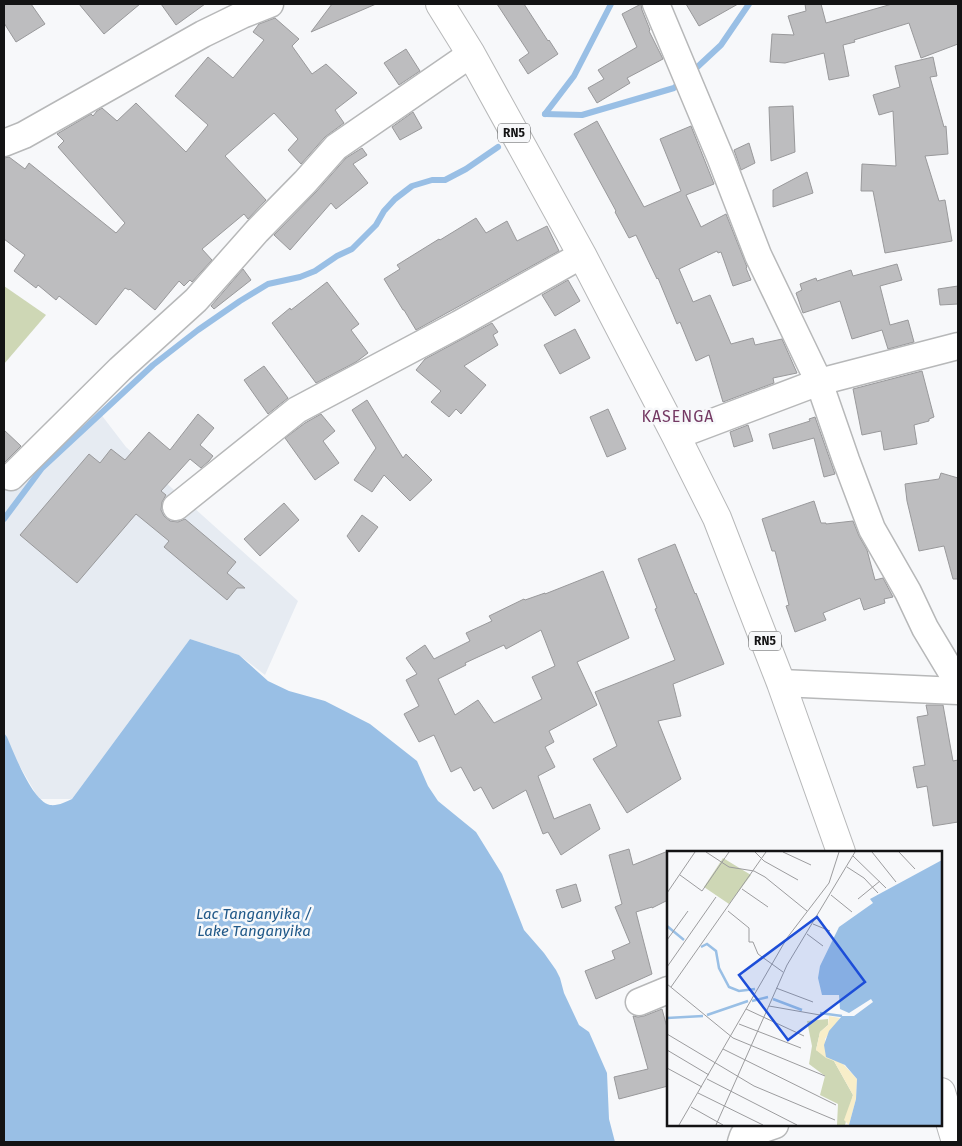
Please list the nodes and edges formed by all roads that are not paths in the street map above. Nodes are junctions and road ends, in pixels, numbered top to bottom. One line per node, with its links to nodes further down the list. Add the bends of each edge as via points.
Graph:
1 (270, 4): 5 (street, via 211,30)
2 (440, 4): 4 (highway, RN5)
3 (656, 4): 8 (street, via 758,255)
4 (471, 54): 6 (highway, RN5); 10 (street, via 336,147 196,300 120,369)
5 (4, 144)
6 (582, 256): 9 (highway, RN5); 11 (street, via 297,410)
7 (958, 346): 8 (street)
8 (819, 382): 9 (street); 13 (street, via 872,529)
9 (676, 436): 12 (highway, RN5, via 717,518)
10 (12, 477)
11 (176, 507)
12 (781, 683): 14 (street); 15 (highway, RN5)
13 (958, 683)
14 (958, 691)
15 (841, 851)
16 (667, 990): 17 (street)
17 (640, 1002)
18 (942, 1095): 21 (highway)
19 (772, 1126): 20 (street, via 743,1136)
20 (741, 1142)
21 (956, 1142)

